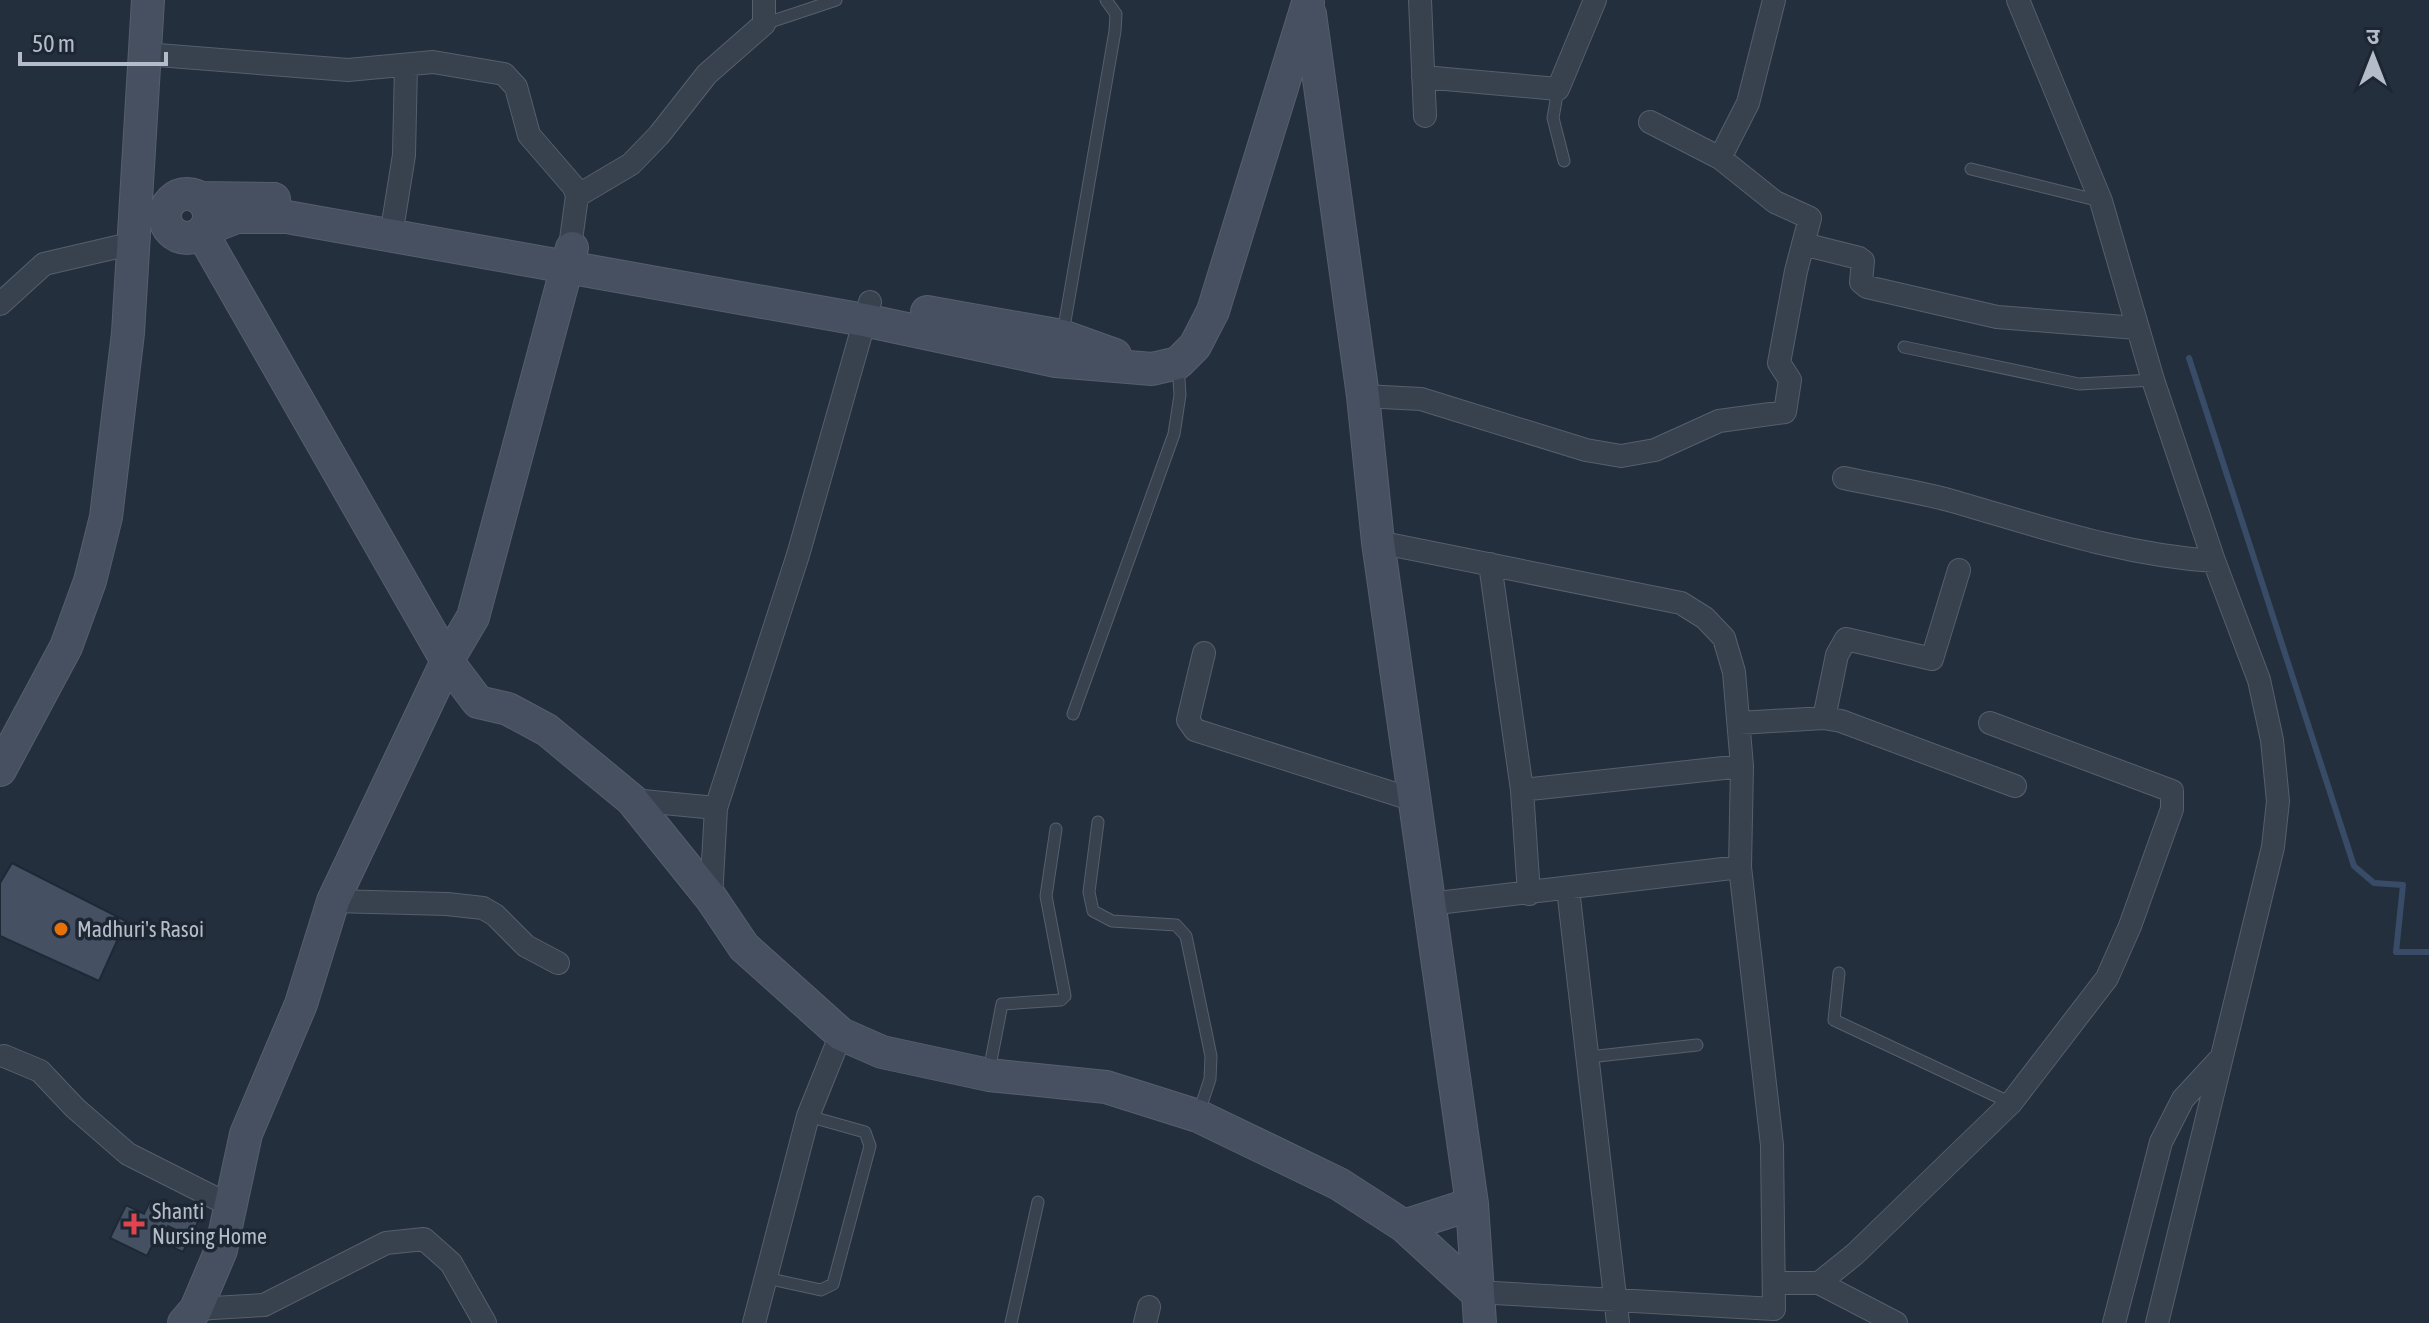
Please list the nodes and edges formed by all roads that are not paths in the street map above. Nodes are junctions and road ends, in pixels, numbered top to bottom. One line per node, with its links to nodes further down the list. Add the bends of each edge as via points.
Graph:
1 (148, 0): 11 (street)
2 (764, 0): 10 (street)
3 (836, 0): 10 (lane)
4 (1106, 0): 32 (lane, via 1116,14 1115,31)
5 (1420, 0): 13 (street)
6 (1595, 0): 14 (street)
7 (1774, 0): 18 (street, via 1753,91)
8 (2018, 0): 22 (street)
9 (1308, 1): 33 (street, via 1213,311 1195,346); 35 (street)
10 (764, 24): 21 (street, via 707,74 637,158)
11 (145, 54): 12 (street, via 348,70); 17 (street)
12 (406, 65): 21 (street, via 433,62 509,77 524,127 565,172); 24 (street, via 404,155)
13 (1423, 77): 14 (street); 15 (street)
14 (1558, 89): 19 (lane, via 1553,118)
15 (1425, 116)
16 (1650, 122): 18 (street)
17 (139, 134): 23 (street); 25 (street)
18 (1720, 158): 26 (street, via 1765,196 1808,215 1811,223)
19 (1564, 161)
20 (1971, 169): 22 (lane)
21 (577, 196): 27 (street)
22 (2101, 201): 30 (street)
23 (189, 216): 24 (street, via 235,196); 25 (street); 27 (street, via 287,217); 42 (street)
24 (394, 217): 27 (street)
25 (134, 243): 28 (street, via 44,264); 50 (street, via 119,431 90,581 66,647)
26 (1803, 244): 30 (street, via 1859,258 1861,282 1867,287 1997,317); 35 (street, via 1779,363 1790,380 1789,408 1780,414 1719,421 1655,450 1621,456 1421,399)
27 (569, 254): 29 (street); 42 (street, via 491,557 473,617)
28 (0, 304)
29 (867, 311): 32 (street); 55 (street, via 798,555)
30 (2137, 328): 34 (street)
31 (1904, 347): 34 (lane, via 2079,384)
32 (1059, 348): 33 (street)
33 (1165, 366): 45 (lane, via 1180,395 1174,434)
34 (2153, 380): 38 (street)
35 (1363, 396): 37 (street)
36 (1844, 478): 38 (street, via 1932,496 2104,546)
37 (1378, 542): 39 (street); 54 (street)
38 (2214, 561): 70 (street, via 2259,680 2278,801 2273,847)
39 (1490, 564): 47 (street, via 1681,603 1705,618 1724,638); 52 (street)
40 (1959, 570): 46 (street, via 1932,659 1846,639 1837,655)
41 (1204, 653): 54 (street, via 1188,720 1195,730)
42 (447, 661): 43 (street); 44 (street)
43 (478, 702): 44 (street); 53 (street, via 508,709 547,730)
44 (421, 714): 62 (street)
45 (1073, 714)
46 (1824, 718): 47 (street); 51 (street)
47 (1739, 723): 49 (street)
48 (1990, 723): 72 (street, via 2166,787 2173,798 2112,969)
49 (1742, 766): 52 (street); 58 (street)
50 (0, 770)
51 (2015, 786)
52 (1522, 790): 60 (street)
53 (632, 800): 55 (street); 61 (street)
54 (1414, 800): 63 (street)
55 (716, 808): 61 (street)
56 (1098, 822): 74 (lane, via 1089,892 1093,911 1112,921 1176,925 1186,936 1211,1056)
57 (1056, 829): 71 (lane, via 1046,896 1065,996 1002,1004)
58 (1740, 867): 59 (street); 80 (street, via 1772,1145)
59 (1568, 889): 60 (street); 69 (street)
60 (1529, 894): 63 (street)
61 (711, 898): 66 (street, via 744,947)
62 (333, 901): 64 (street, via 483,908 526,946); 77 (street, via 301,1004 246,1134)
63 (1429, 904): 76 (street)
64 (558, 963)
65 (1839, 973): 72 (lane, via 1834,1020)
66 (841, 1034): 71 (street, via 882,1052); 73 (street)
67 (1697, 1045): 69 (lane)
68 (4, 1056): 77 (street, via 40,1071 128,1154)
69 (1589, 1057): 82 (street)
70 (2221, 1057): 92 (street, via 2183,1099 2161,1142); 93 (street)
71 (989, 1075): 74 (street, via 1106,1087)
72 (2011, 1103): 81 (street)
73 (808, 1116): 79 (street); 79 (lane, via 865,1132 870,1146 833,1284 821,1290)
74 (1198, 1116): 78 (street, via 1339,1184)
75 (1038, 1202): 89 (lane)
76 (1472, 1204): 78 (street); 83 (street)
77 (231, 1206): 85 (street, via 221,1250)
78 (1404, 1226): 83 (street)
79 (766, 1278): 88 (street)
80 (1774, 1283): 81 (street); 86 (street)
81 (1819, 1283): 91 (street)
82 (1617, 1299): 83 (street); 86 (street); 90 (street)
83 (1478, 1307)
84 (240, 1315): 85 (street); 87 (street, via 386,1243 424,1239 451,1263)
85 (190, 1316)
86 (1773, 1316)
87 (485, 1323)
88 (754, 1323)
89 (1011, 1323)
90 (1618, 1323)
91 (1896, 1323)
92 (2114, 1323)
93 (2157, 1323)

